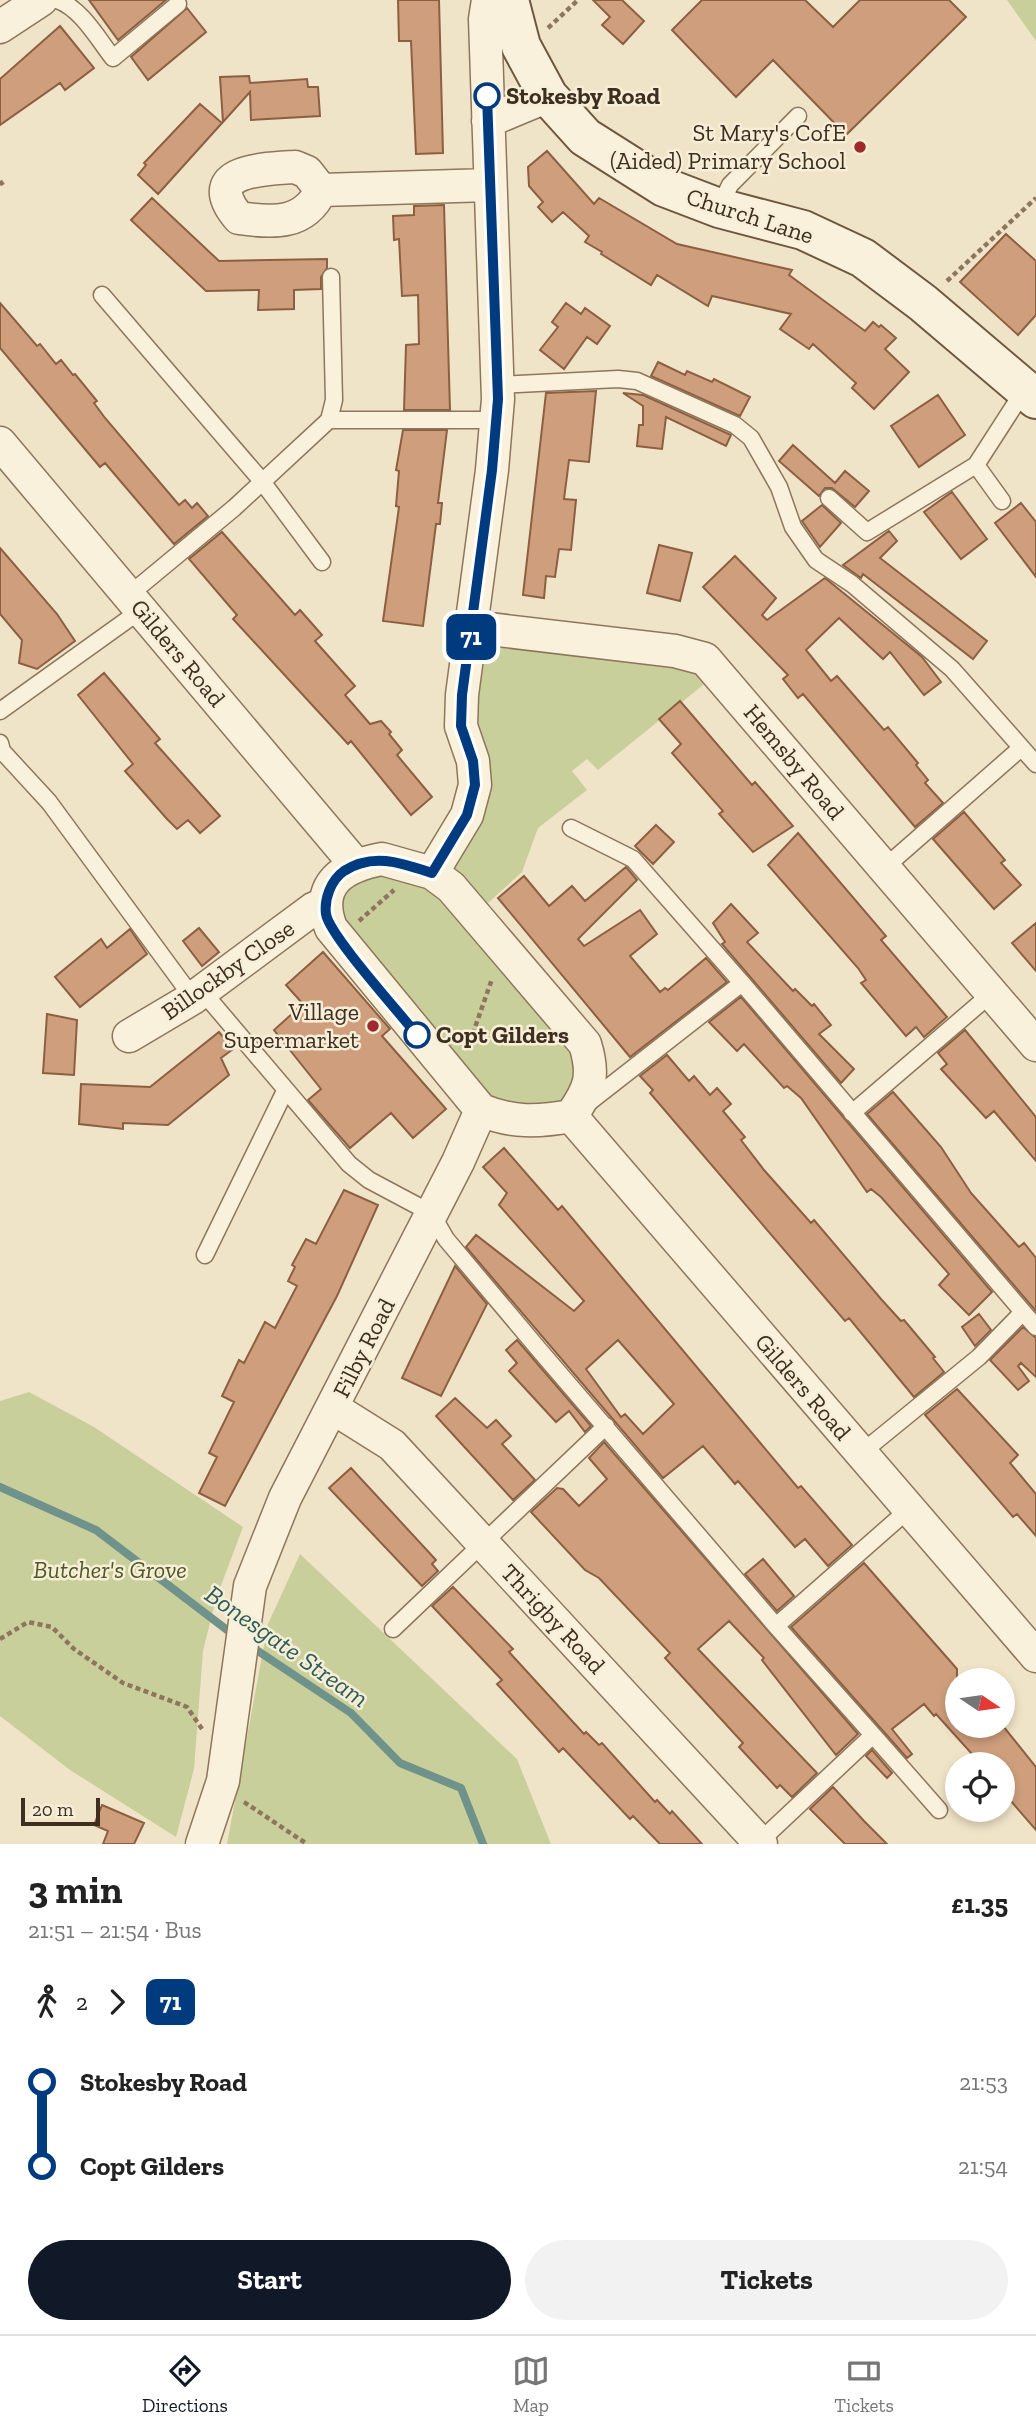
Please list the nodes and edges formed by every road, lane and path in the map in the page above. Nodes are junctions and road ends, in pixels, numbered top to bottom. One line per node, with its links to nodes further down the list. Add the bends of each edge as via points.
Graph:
1 (41, 0): 6 (street)
2 (57, 0): 5 (lane, via 78,14 113,58)
3 (488, 0): 9 (street)
4 (509, 0): 7 (street, Church Lane, via 521,46)
5 (178, 4)
6 (0, 27)
7 (548, 96): 9 (street); 13 (street, Church Lane, via 585,137 664,187)
8 (798, 116): 13 (lane, via 730,185)
9 (488, 121): 10 (street)
10 (490, 184): 11 (street); 17 (street)
11 (321, 190)
12 (1036, 198): 16 (path)
13 (719, 208): 16 (street, Church Lane, via 803,230 863,258)
14 (331, 277): 19 (lane, via 334,400)
15 (102, 295): 23 (lane)
16 (923, 303): 18 (street, Church Lane)
17 (498, 385): 20 (street); 31 (lane, via 637,381 736,425 766,459 793,527 816,560 852,584 952,668)
18 (1030, 394): 22 (lane)
19 (328, 420): 20 (lane); 23 (lane)
20 (497, 420): 28 (street)
21 (0, 443): 27 (street, Gilders Road)
22 (976, 465): 24 (lane, via 867,532); 25 (lane)
23 (261, 480): 26 (lane); 27 (lane)
24 (828, 498)
25 (1002, 501)
26 (322, 562)
27 (135, 602): 29 (lane); 35 (street, Gilders Road)
28 (472, 627): 36 (street, Hemsby Road, via 675,651 705,659); 37 (street, via 461,726 473,761 475,785 467,815)
29 (0, 711)
30 (0, 743): 43 (lane)
31 (1021, 748): 32 (lane); 36 (lane)
32 (1036, 764)
33 (571, 828): 41 (lane, via 633,859)
34 (398, 862): 35 (street, via 382,859); 37 (street); 39 (path, via 392,893)
35 (355, 864): 38 (street, via 340,874)
36 (883, 869): 42 (street, Hemsby Road)
37 (432, 873): 40 (street, via 451,887)
38 (326, 903): 39 (street, via 331,928); 43 (street, Billockby Close)
39 (339, 937): 46 (street)
40 (504, 946): 46 (path); 50 (street, via 585,1044 592,1069 585,1096)
41 (742, 983): 49 (lane); 50 (lane)
42 (992, 993): 45 (street, Hemsby Road); 49 (lane)
43 (197, 995): 44 (street, Billockby Close); 47 (lane)
44 (129, 1037)
45 (1036, 1045)
46 (455, 1083): 48 (street)
47 (285, 1091): 51 (lane, via 359,1174); 52 (lane)
48 (481, 1110): 50 (street, via 506,1120); 51 (street, Filby Road)
49 (852, 1113): 53 (lane)
50 (571, 1116): 57 (street, Gilders Road)
51 (431, 1213): 55 (street, Filby Road); 56 (lane, via 446,1239)
52 (205, 1255)
53 (1023, 1312): 54 (lane); 57 (lane, via 979,1357)
54 (1036, 1327)
55 (333, 1408): 59 (street, Thrigby Road, via 391,1445); 65 (street, Filby Road, via 285,1498 250,1586)
56 (606, 1426): 59 (lane); 60 (lane)
57 (860, 1454): 58 (street, Gilders Road)
58 (908, 1510): 60 (lane); 63 (street, Gilders Road)
59 (481, 1542): 61 (lane); 67 (street, Thrigby Road)
60 (776, 1626): 64 (lane)
61 (393, 1629)
62 (0, 1639): 65 (path, via 28,1622 52,1628 123,1683 187,1707 208,1739)
63 (1036, 1656)
64 (873, 1735): 66 (lane); 67 (lane)
65 (223, 1781): 68 (street, Filby Road); 69 (path, via 241,1800)
66 (939, 1810)
67 (759, 1843)
68 (202, 1844)
69 (307, 1844)

